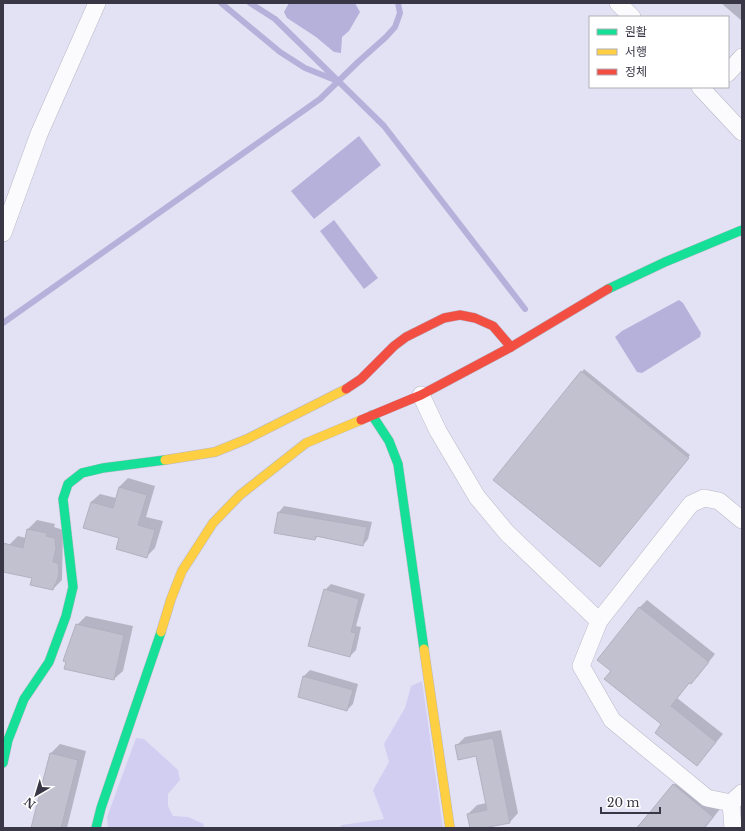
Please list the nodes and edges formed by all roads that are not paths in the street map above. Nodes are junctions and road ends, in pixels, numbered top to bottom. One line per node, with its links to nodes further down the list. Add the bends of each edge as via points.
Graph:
1 (97, 3): 9 (street, via 39,134)
2 (618, 3): 3 (street)
3 (631, 16)
4 (742, 58): 5 (street)
5 (729, 72)
6 (708, 90): 7 (street)
7 (742, 132)
8 (742, 230): 10 (street, via 611,287)
9 (3, 233)
10 (511, 347): 11 (street); 15 (street, via 494,326 476,318 460,315 444,318 406,337 343,391 247,439 215,452 82,473 68,484 63,499 73,580 72,594 48,662 24,699 8,740)
11 (421, 395): 12 (street); 14 (street, via 438,431 477,497 507,533)
12 (372, 415): 17 (street, via 306,443 240,495 213,523 182,571 171,598); 18 (street, via 389,441 398,464)
13 (742, 520): 14 (street, via 719,501 704,498 691,504)
14 (599, 621): 16 (street, via 581,666 612,720 707,798)
15 (3, 763)
16 (736, 798): 19 (street)
17 (96, 828)
18 (450, 828)
19 (734, 828)

